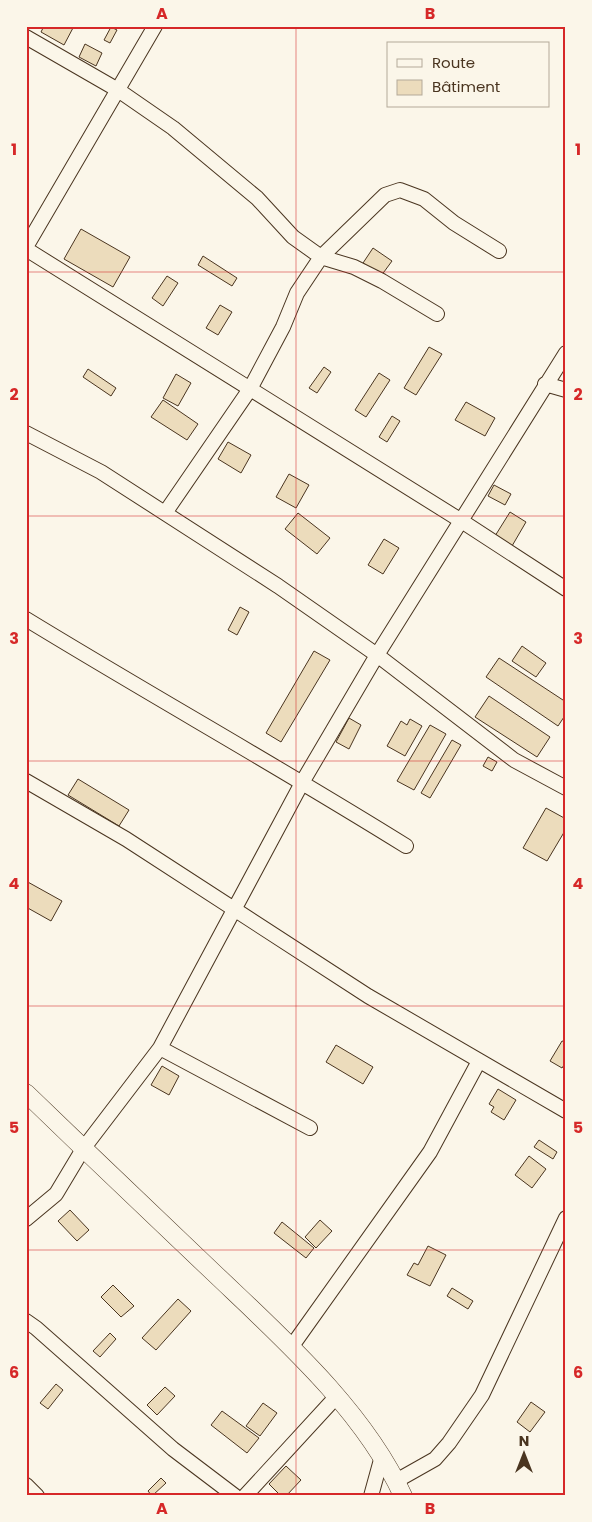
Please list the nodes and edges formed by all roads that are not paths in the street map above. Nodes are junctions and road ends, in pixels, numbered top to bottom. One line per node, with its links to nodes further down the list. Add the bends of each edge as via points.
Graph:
1 (155, 26): 3 (street)
2 (26, 37): 3 (street)
3 (118, 90): 4 (street); 6 (street, via 173,128 256,198 293,237)
4 (26, 248): 10 (street)
5 (499, 251): 6 (street, via 454,223 424,198 400,190 384,195)
6 (321, 257): 7 (street, via 382,281); 10 (street, via 297,293 284,327)
7 (437, 314)
8 (566, 353): 9 (street)
9 (545, 384): 11 (street); 14 (street)
10 (250, 389): 13 (street); 14 (street)
11 (566, 390)
12 (26, 433): 13 (street, via 101,472)
13 (165, 513): 17 (street)
14 (460, 520): 15 (street); 17 (street)
15 (566, 589)
16 (26, 619): 19 (street)
17 (377, 655): 19 (street); 20 (street, via 514,760)
18 (26, 781): 22 (street, via 126,839)
19 (303, 781): 21 (street); 22 (street)
20 (566, 788)
21 (406, 846)
22 (235, 909): 23 (street); 24 (street, via 368,996)
23 (160, 1048): 27 (street); 28 (street)
24 (479, 1061): 26 (street); 32 (street, via 430,1152)
25 (26, 1093): 28 (street)
26 (566, 1111)
27 (310, 1128)
28 (83, 1149): 30 (street, via 56,1194); 32 (street)
29 (566, 1218): 36 (street, via 482,1395 435,1459)
30 (26, 1219)
31 (26, 1321): 38 (street, via 173,1449)
32 (292, 1346): 33 (street)
33 (336, 1397): 34 (street); 39 (street)
34 (382, 1456): 36 (street); 40 (street)
35 (26, 1485): 37 (street)
36 (400, 1488)
37 (37, 1496)
38 (235, 1496)
39 (245, 1496)
40 (371, 1496)

